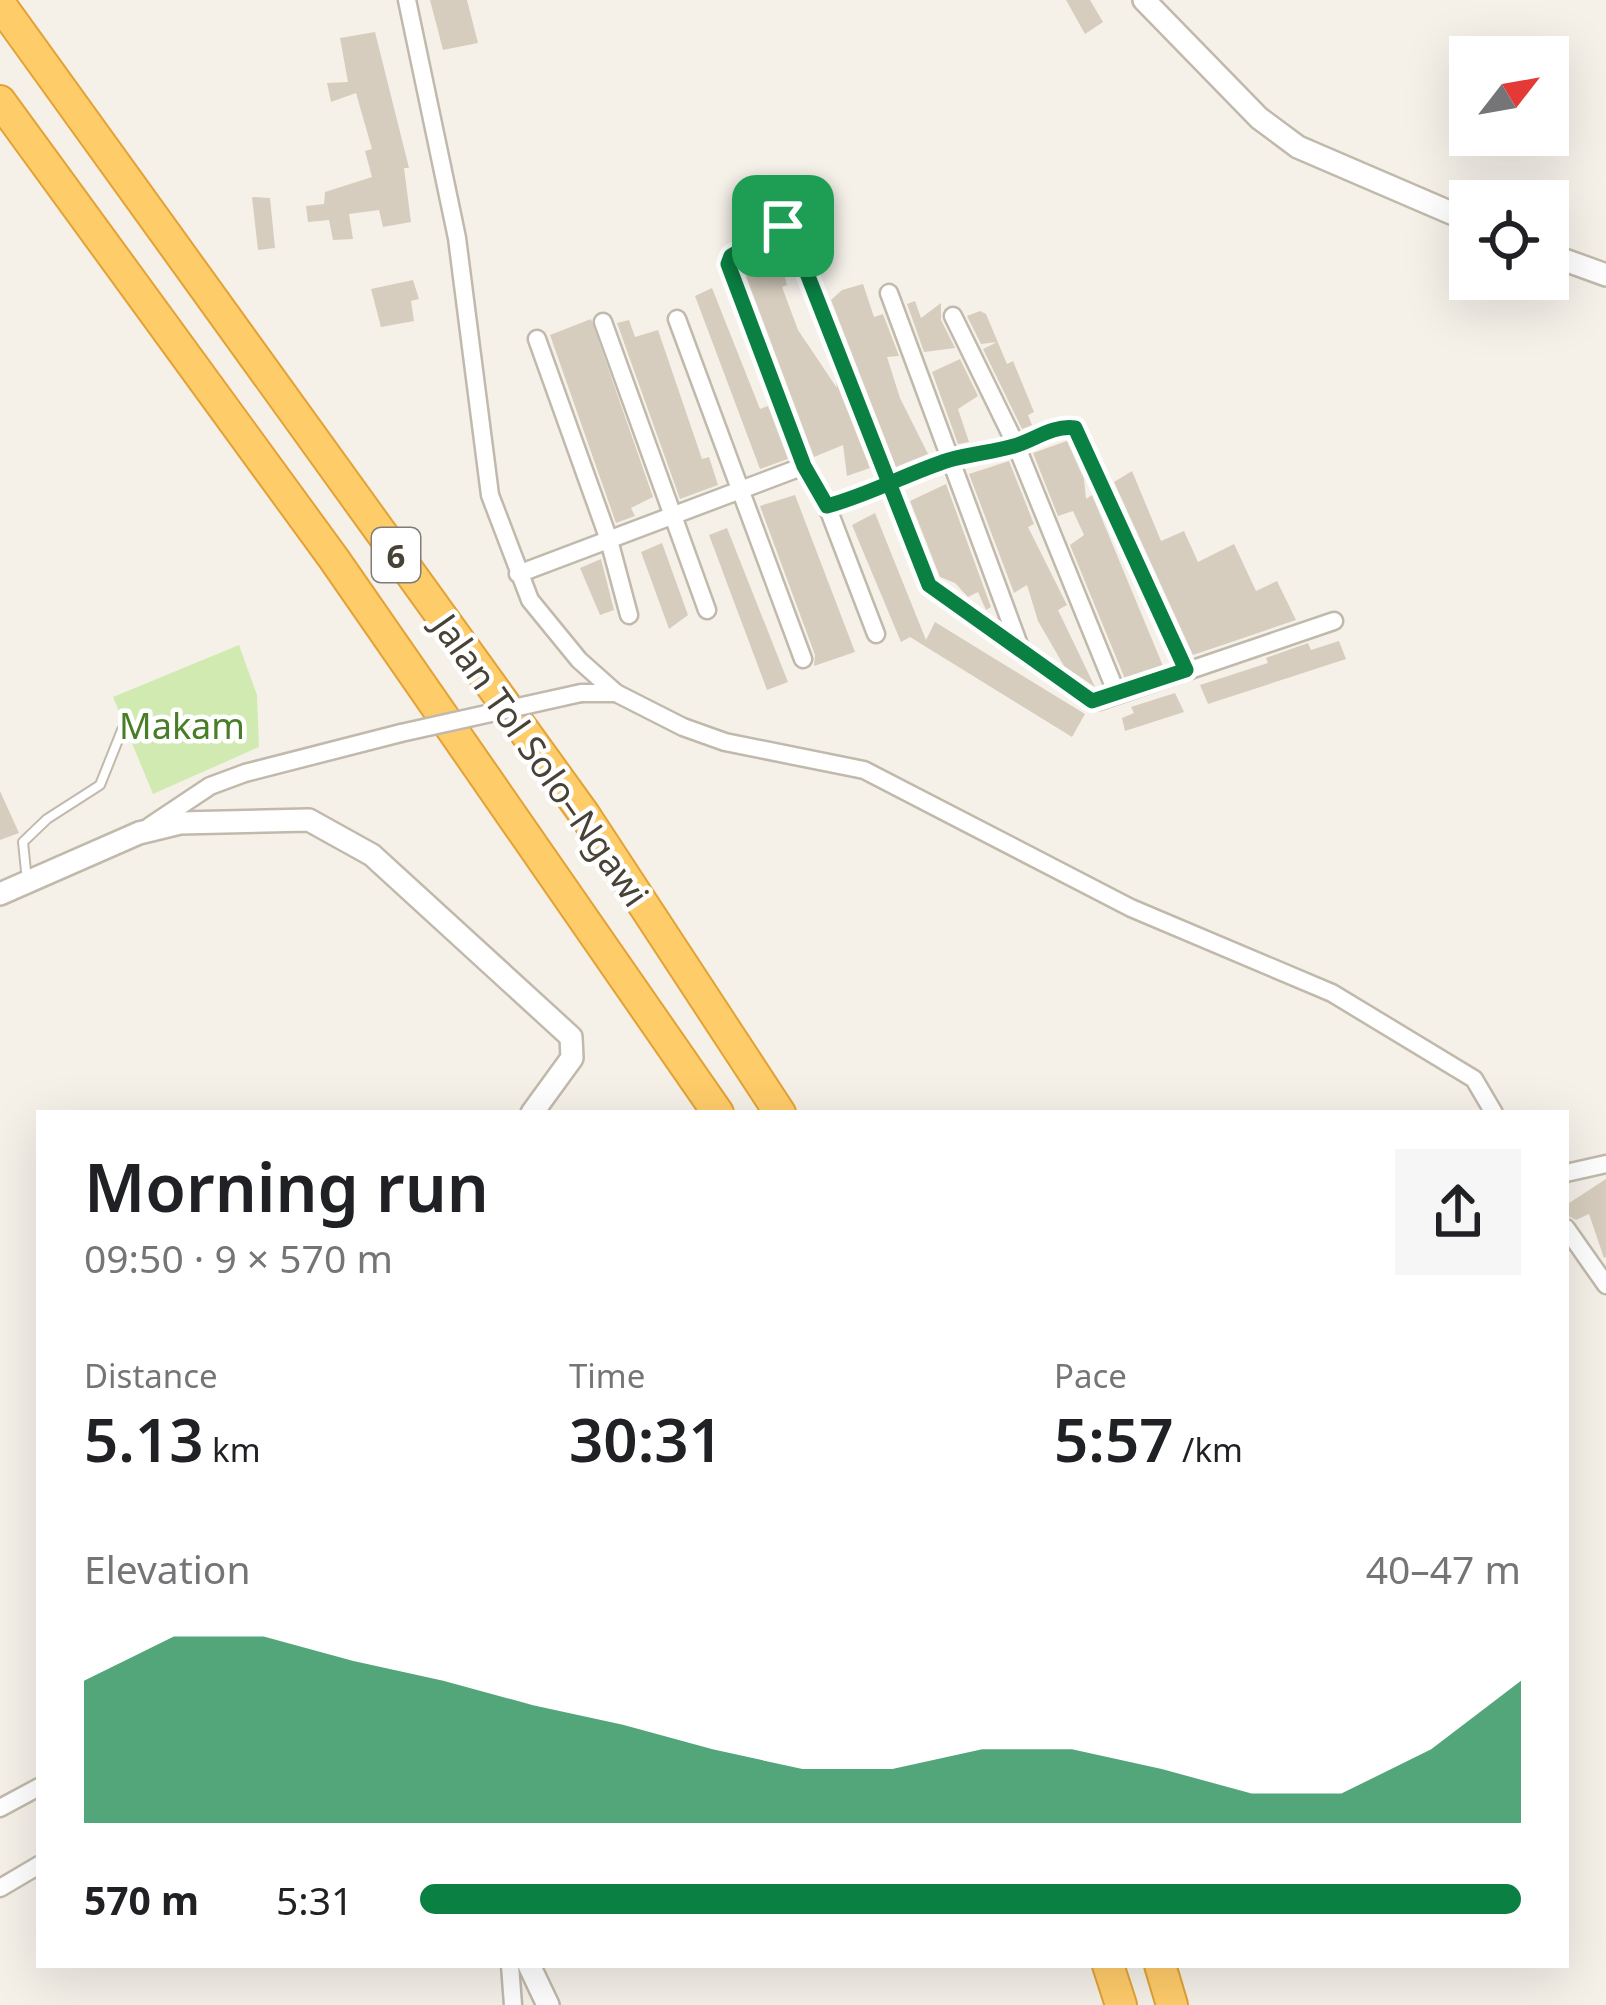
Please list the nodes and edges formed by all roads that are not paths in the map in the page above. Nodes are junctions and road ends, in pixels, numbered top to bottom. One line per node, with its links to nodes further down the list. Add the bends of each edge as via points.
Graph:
1 (407, 0): 21 (street, via 457,238 490,496)
2 (1144, 0): 5 (street, via 1258,118 1298,147)
3 (0, 4): 37 (highway, Jalan Tol Solo–Ngawi / 6, via 584,814)
4 (0, 101): 36 (highway, Jalan Tol Solo–Ngawi / 6, via 334,559)
5 (1449, 212)
6 (1569, 262): 7 (street)
7 (1606, 275)
8 (889, 293): 14 (street)
9 (952, 316): 13 (street)
10 (677, 319): 17 (street)
11 (603, 322): 19 (street)
12 (537, 339): 20 (street)
13 (1016, 446): 14 (street); 28 (street, via 1059,427 1079,434); 30 (street)
14 (949, 460): 16 (street); 26 (street)
15 (804, 466): 16 (street, via 728,264 785,225); 17 (street); 18 (street)
16 (886, 485): 18 (street); 26 (street, via 933,590)
17 (740, 490): 19 (street); 27 (street)
18 (827, 506): 25 (street)
19 (673, 516): 20 (street); 22 (street)
20 (609, 540): 21 (street); 23 (street)
21 (518, 574): 29 (street, via 545,623)
22 (707, 610)
23 (629, 615)
24 (1334, 621): 28 (street)
25 (876, 634)
26 (1023, 655): 30 (street, via 1092,701)
27 (802, 659)
28 (1186, 670): 30 (street)
29 (616, 693): 32 (street, bridge, via 581,693 228,779); 38 (street, via 725,742 864,770 1131,908 1332,993 1474,1079)
30 (1117, 694)
31 (122, 730): 33 (lane, via 100,784 23,842)
32 (139, 833): 33 (street); 35 (street, via 292,818 331,829 372,855 571,1036 572,1058)
33 (28, 882): 34 (street)
34 (0, 894)
35 (534, 1110)
36 (716, 1110)
37 (778, 1110)
38 (1492, 1110)
39 (1606, 1164): 40 (street)
40 (1569, 1173)
41 (1569, 1232): 42 (street)
42 (1606, 1285)
43 (36, 1789): 44 (street)
44 (0, 1808)
45 (36, 1867): 46 (street)
46 (0, 1888)
47 (510, 1968): 51 (street)
48 (530, 1968): 52 (street)
49 (1109, 1968): 53 (highway)
50 (1161, 1968): 54 (highway)
51 (513, 2005)
52 (548, 2005)
53 (1121, 2005)
54 (1172, 2005)

